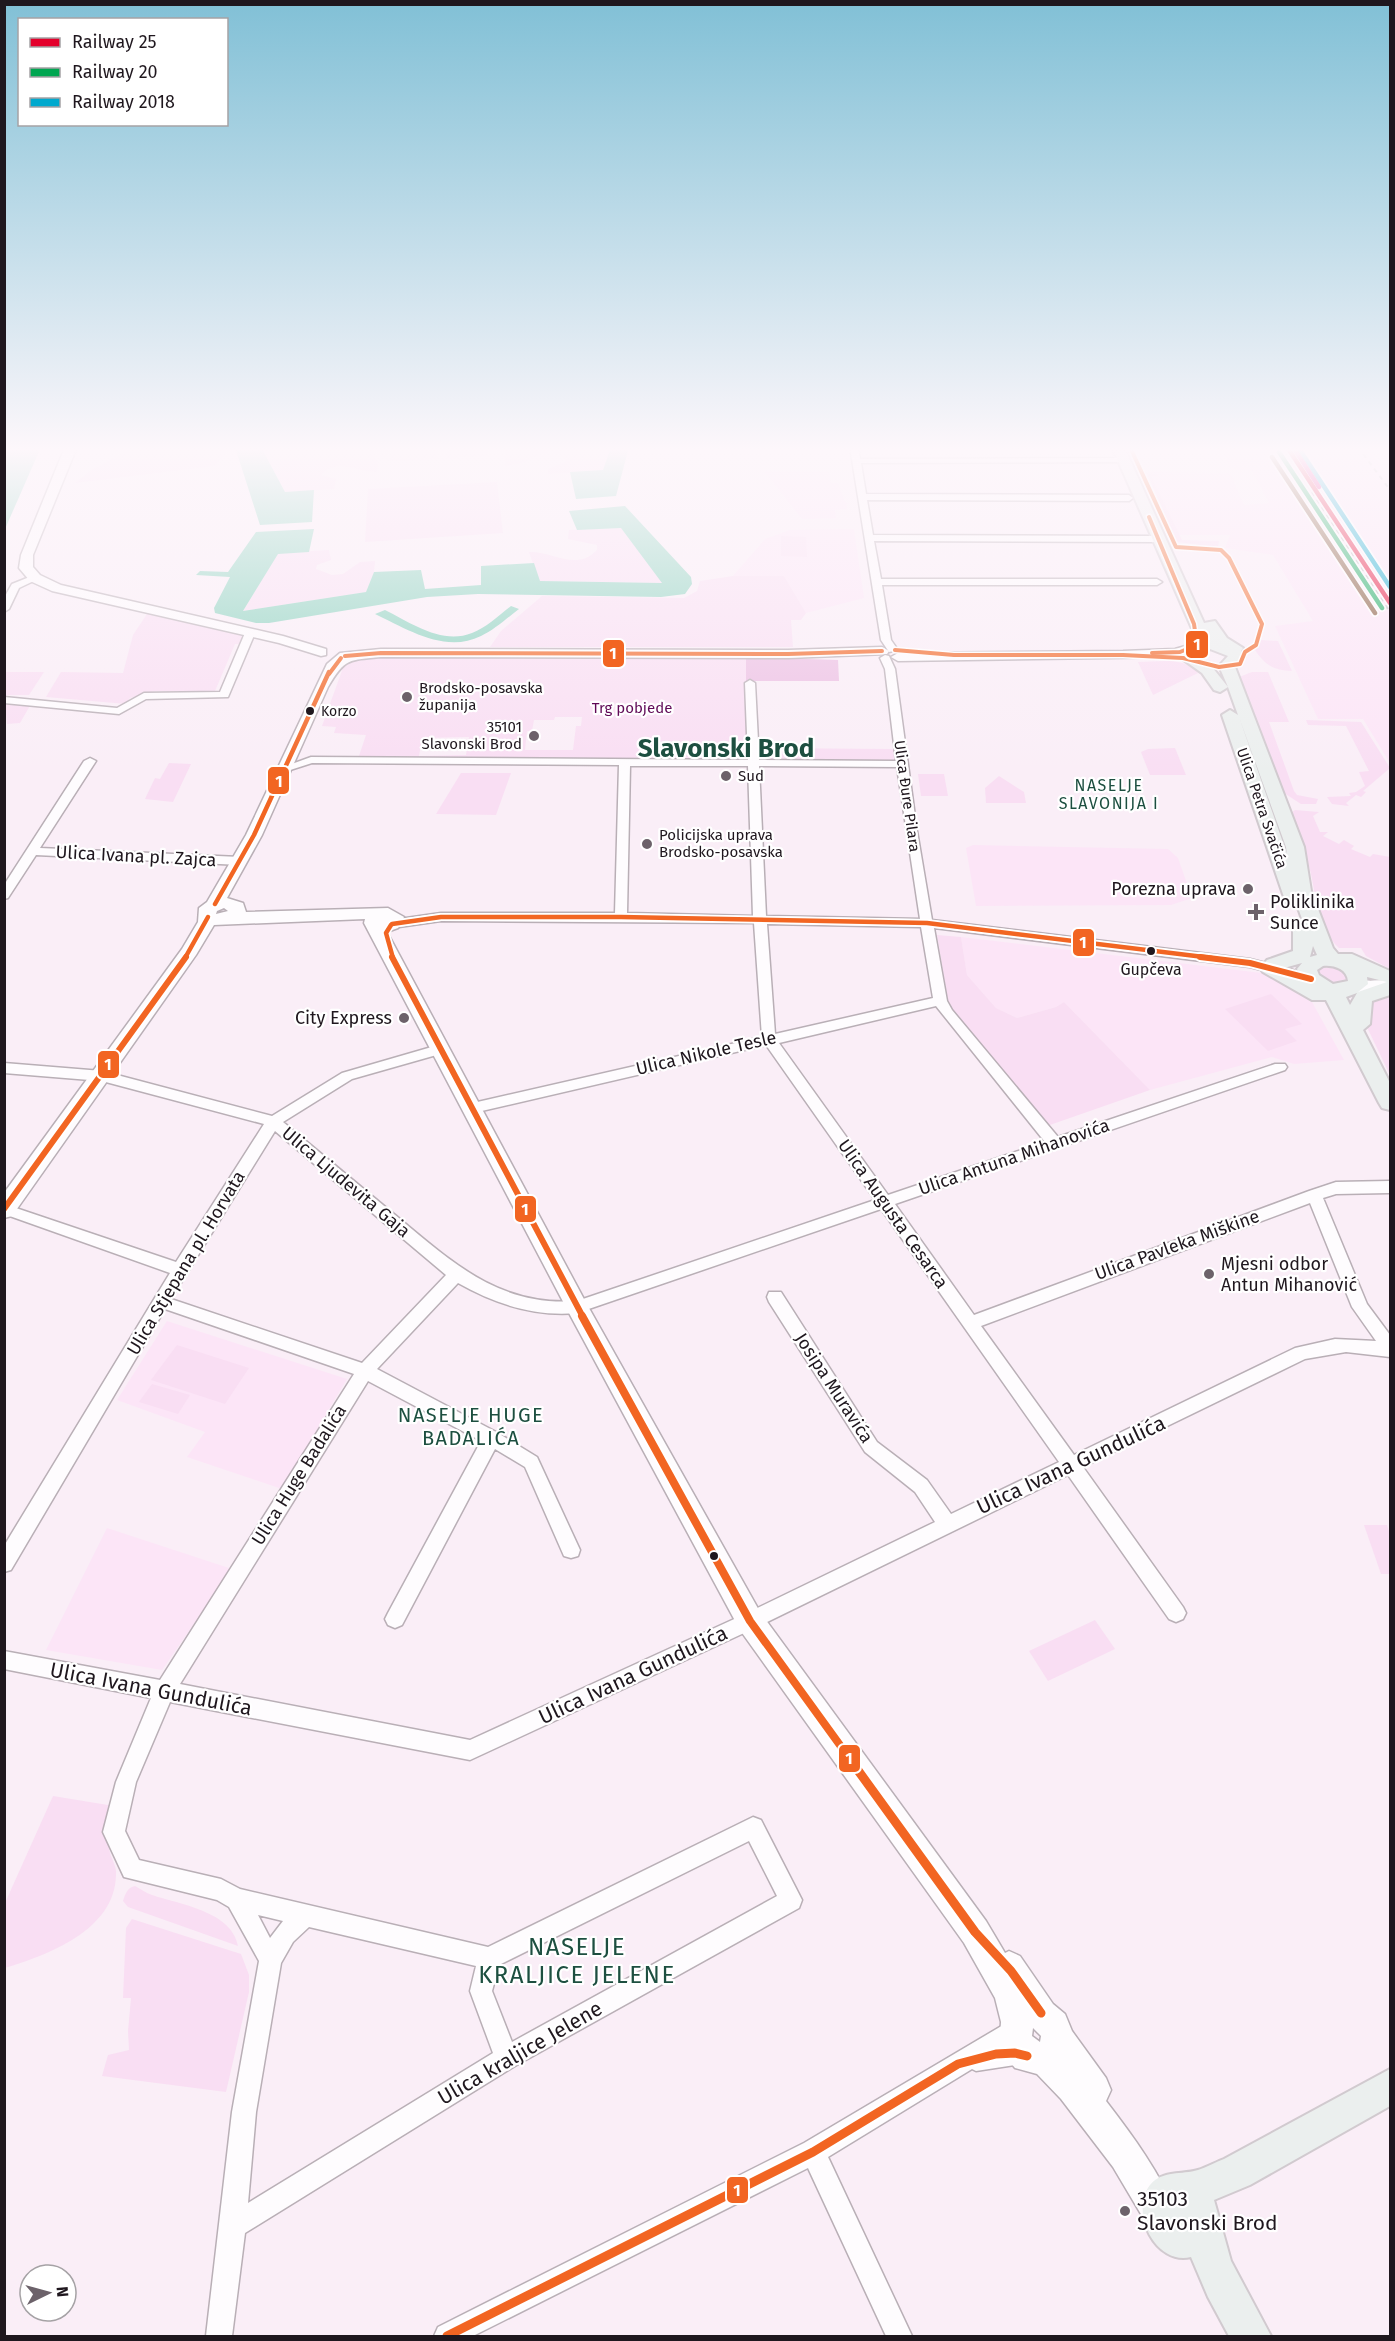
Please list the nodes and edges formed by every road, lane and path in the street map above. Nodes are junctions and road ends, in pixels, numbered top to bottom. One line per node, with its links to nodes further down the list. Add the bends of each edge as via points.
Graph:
1 (27, 556): 5 (main road, via 26,568)
2 (872, 556): 6 (street, Ulica Đure Pilara)
3 (1166, 556): 14 (main road, via 1194,624)
4 (1179, 556): 9 (main road)
5 (35, 578): 8 (street, via 15,586); 10 (main road, via 75,592)
6 (877, 582): 7 (street); 13 (street, Ulica Đure Pilara)
7 (1157, 582)
8 (4, 609)
9 (1210, 624): 11 (main road, via 1214,638); 15 (main road, via 1222,641 1243,655 1242,662)
10 (250, 633): 12 (main road); 18 (street, via 224,695 144,696 119,711)
11 (1223, 646): 14 (main road); 15 (main road, via 1237,656)
12 (335, 653): 13 (main road); 19 (main road, via 334,664)
13 (889, 654): 14 (main road); 24 (street, Ulica Đure Pilara)
14 (1199, 654): 15 (main road); 17 (main road)
15 (1231, 667): 17 (main road)
16 (750, 682): 23 (street)
17 (1228, 687): 34 (main road, Ulica Petra Svačića)
18 (4, 700)
19 (294, 747): 20 (street, via 300,757); 25 (main road)
20 (312, 760): 22 (street); 25 (street)
21 (90, 761): 26 (street)
22 (625, 762): 23 (street); 30 (street)
23 (753, 763): 24 (street); 32 (street)
24 (902, 764): 33 (street, Ulica Đure Pilara)
25 (284, 769): 27 (main road)
26 (32, 851): 27 (street, Ulica Ivana pl. Zajca); 28 (street)
27 (239, 862): 29 (main road)
28 (4, 895)
29 (225, 911): 31 (main road); 48 (main road, via 190,951)
30 (621, 917): 31 (street); 32 (street)
31 (383, 920): 45 (main road, via 392,956)
32 (760, 921): 33 (street); 44 (street)
33 (927, 923): 36 (street); 42 (street, Ulica Đure Pilara)
34 (1307, 923): 35 (main road, Ulica Petra Svačića); 36 (main road, via 1303,953); 37 (main road, Ulica Petra Svačića, via 1314,955); 38 (main road, via 1344,957)
35 (1333, 960): 37 (main road); 39 (main road)
36 (1272, 966): 37 (street); 43 (main road, via 1317,992)
37 (1311, 969): 41 (main road)
38 (1390, 979): 39 (main road, via 1368,977)
39 (1354, 983): 40 (main road); 41 (main road); 43 (main road, via 1347,996)
40 (1390, 987): 43 (main road, via 1364,997)
41 (1329, 990): 43 (main road)
42 (940, 1001): 44 (street, Ulica Nikole Tesle); 53 (street)
43 (1355, 1024): 49 (main road); 50 (main road)
44 (769, 1039): 51 (street, Ulica Nikole Tesle); 56 (street, Ulica Augusta Cesarca)
45 (442, 1049): 51 (main road); 52 (street, Ulica Stjepana pl. Horvata, via 347,1077)
46 (1280, 1067): 53 (street, Ulica Antuna Mihanovića)
47 (4, 1068): 48 (street, Ulica Ljudevita Gaja)
48 (102, 1076): 52 (street, Ulica Ljudevita Gaja); 57 (main road)
49 (1390, 1084)
50 (1390, 1103)
51 (473, 1108): 62 (main road)
52 (273, 1122): 58 (street, Ulica Stjepana pl. Horvata); 59 (street, Ulica Ljudevita Gaja)
53 (1054, 1143): 56 (street, Ulica Antuna Mihanovića)
54 (1389, 1187): 55 (street, Ulica Pavleka Miškine, via 1336,1188)
55 (1314, 1195): 63 (street, Ulica Pavleka Miškine); 64 (street, via 1360,1307)
56 (884, 1201): 62 (street, Ulica Antuna Mihanovića); 63 (street, Ulica Augusta Cesarca)
57 (5, 1210): 58 (street)
58 (180, 1270): 61 (street, Ulica Stjepana pl. Horvata)
59 (456, 1274): 62 (street, Ulica Ljudevita Gaja, via 511,1301 550,1308); 65 (street, Ulica Huge Badalića)
60 (776, 1297): 68 (street, Josipa Muravića, via 871,1446 921,1486)
61 (162, 1302): 65 (street); 70 (street, Ulica Stjepana pl. Horvata)
62 (577, 1306): 73 (main road)
63 (970, 1323): 67 (street, Ulica Augusta Cesarca)
64 (1390, 1349): 67 (street, Ulica Ivana Gundulića, via 1331,1345 1301,1353)
65 (365, 1371): 66 (street); 75 (street, Ulica Huge Badalića)
66 (492, 1438): 69 (street, via 531,1462); 72 (street)
67 (1071, 1465): 68 (street, Ulica Ivana Gundulića); 71 (street, Ulica Augusta Cesarca)
68 (947, 1524): 73 (street, Ulica Ivana Gundulića)
69 (571, 1550)
70 (4, 1564)
71 (1176, 1614)
72 (395, 1619)
73 (750, 1621): 75 (street, Ulica Ivana Gundulića, via 470,1750); 80 (main road, via 975,1932)
74 (4, 1660): 75 (street, Ulica Ivana Gundulića)
75 (164, 1692): 76 (street, via 126,1782 114,1833 132,1869 221,1890)
76 (237, 1899): 77 (street); 79 (street)
77 (307, 1914): 78 (street); 79 (street, via 285,1934)
78 (489, 1958): 81 (street, via 481,1991); 81 (street, Ulica kraljice Jelene, via 753,1828 791,1900)
79 (270, 1960): 85 (street, via 244,2112)
80 (1034, 2037): 83 (street, via 1015,2053 958,2064); 84 (main road, via 1147,2189)
81 (507, 2058): 85 (street, Ulica kraljice Jelene)
82 (1390, 2086): 84 (main road, via 1237,2172)
83 (813, 2152): 88 (street); 89 (street)
84 (1182, 2214): 86 (main road)
85 (233, 2226): 87 (street)
86 (1241, 2321)
87 (219, 2337)
88 (447, 2337)
89 (899, 2337)

